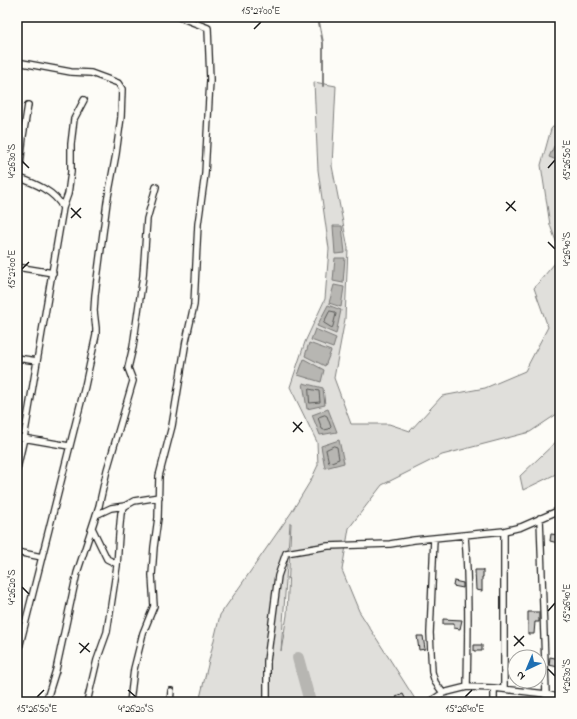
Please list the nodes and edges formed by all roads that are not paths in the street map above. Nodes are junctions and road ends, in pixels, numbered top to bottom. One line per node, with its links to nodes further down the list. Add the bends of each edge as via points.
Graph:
1 (179, 17): 16 (street, via 208,28 210,80 194,305 172,426 159,476)
2 (17, 62): 14 (street, via 91,74 118,82 122,89 119,130 95,295 95,339)
3 (84, 100): 7 (street, via 74,119 71,172)
4 (28, 105): 5 (street)
5 (18, 178): 7 (street, via 44,189 59,200)
6 (156, 187): 19 (street, via 147,219 143,276 128,368 133,381)
7 (63, 208): 9 (street)
8 (17, 267): 9 (street)
9 (53, 273): 11 (street)
10 (17, 358): 11 (street)
11 (37, 361): 13 (street)
12 (17, 437): 13 (street)
13 (24, 438): 14 (street); 15 (street)
14 (69, 446): 26 (street)
15 (17, 469)
16 (158, 497): 17 (street, via 134,501); 39 (street, via 152,575 154,606 143,633 134,669)
17 (125, 506): 19 (street, via 111,508); 27 (street, via 120,520)
18 (560, 510): 20 (street)
19 (96, 515): 21 (street)
20 (540, 518): 22 (street, via 521,528); 34 (street)
21 (92, 528): 27 (street, via 107,559); 37 (street, via 77,573 56,670)
22 (504, 532): 23 (street); 31 (street)
23 (465, 536): 24 (street); 29 (street)
24 (434, 538): 33 (street, via 430,633 432,672); 41 (street, via 390,544 328,546 286,553 278,576 267,661)
25 (17, 552): 26 (street)
26 (42, 558): 28 (street)
27 (118, 564): 38 (street, via 107,632 96,660)
28 (17, 656)
29 (467, 686): 30 (street); 33 (street)
30 (494, 688): 31 (street); 42 (street)
31 (504, 689): 34 (street)
32 (171, 691): 40 (street)
33 (443, 693): 36 (street)
34 (546, 694): 35 (street); 43 (street)
35 (560, 698)
36 (431, 701)
37 (46, 702)
38 (87, 702)
39 (130, 702)
40 (170, 702)
41 (267, 702)
42 (494, 702)
43 (545, 702)

